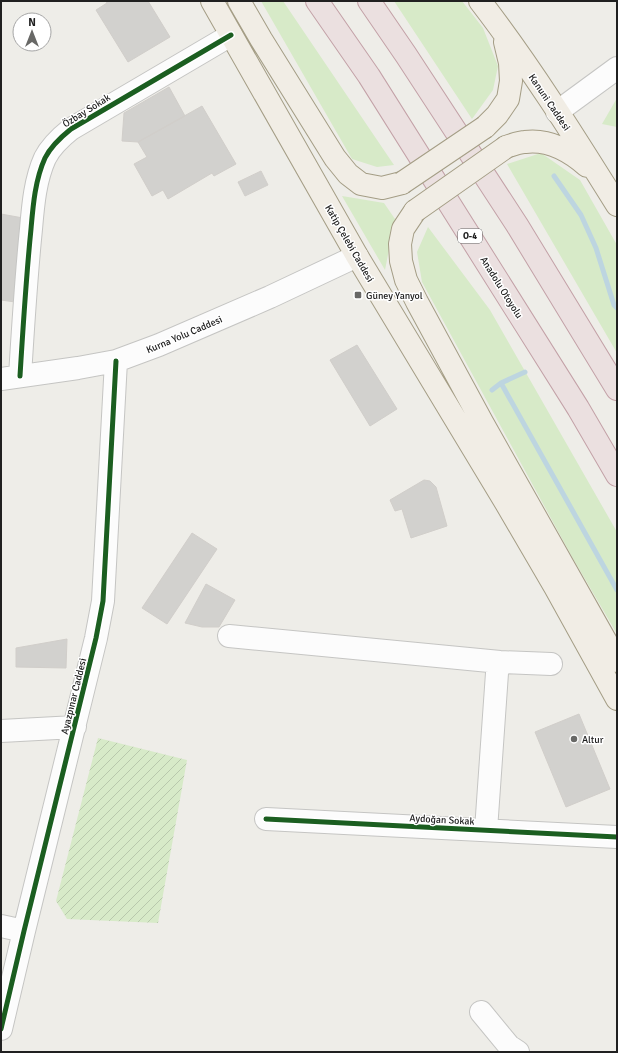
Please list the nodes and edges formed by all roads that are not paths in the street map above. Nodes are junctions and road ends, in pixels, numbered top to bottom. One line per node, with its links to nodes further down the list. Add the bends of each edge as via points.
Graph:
1 (212, 1): 7 (main road, Katip Çelebi Caddesi)
2 (239, 1): 6 (main road, bridge, via 335,158 348,174 361,184 382,188 402,183 485,127 497,115 508,99 511,81 510,62)
3 (317, 1): 16 (highway, Anadolu Otoyolu / O-4, via 374,82 578,408)
4 (369, 1): 15 (highway, via 517,225)
5 (480, 1): 6 (main road, Kanuni Caddesi)
6 (502, 30): 9 (main road, Kanuni Caddesi)
7 (231, 35): 12 (main road, Katip Çelebi Caddesi); 14 (street, Özbay Sokak, via 71,129 50,149 41,169 34,198)
8 (617, 68): 9 (street)
9 (557, 112): 10 (main road, Kanuni Caddesi)
10 (599, 176): 11 (main road, Kanuni Caddesi); 19 (main road, bridge, via 562,149 542,142 523,142 506,147 415,211 404,229 400,244 406,280 417,302)
11 (617, 206)
12 (357, 256): 13 (street, Kurna Yolu Caddesi, via 270,297); 17 (main road, Katip Çelebi Caddesi)
13 (116, 361): 14 (street, Kurna Yolu Caddesi); 24 (street, Ayazpınar Caddesi, via 103,601)
14 (11, 377)
15 (617, 388)
16 (617, 475)
17 (506, 503): 19 (main road); 23 (main road)
18 (229, 636): 21 (street, via 500,662)
19 (604, 638): 20 (main road)
20 (617, 661)
21 (551, 664)
22 (497, 673): 27 (street)
23 (617, 699)
24 (75, 727): 25 (street); 30 (street, Ayazpınar Caddesi)
25 (1, 731)
26 (266, 820): 27 (street, Aydoğan Sokak)
27 (486, 830): 28 (street, Aydoğan Sokak)
28 (617, 837)
29 (1, 926): 30 (street)
30 (24, 931): 32 (street, Ayazpınar Caddesi)
31 (481, 1012): 33 (street, via 509,1046)
32 (1, 1029)
33 (518, 1052)

